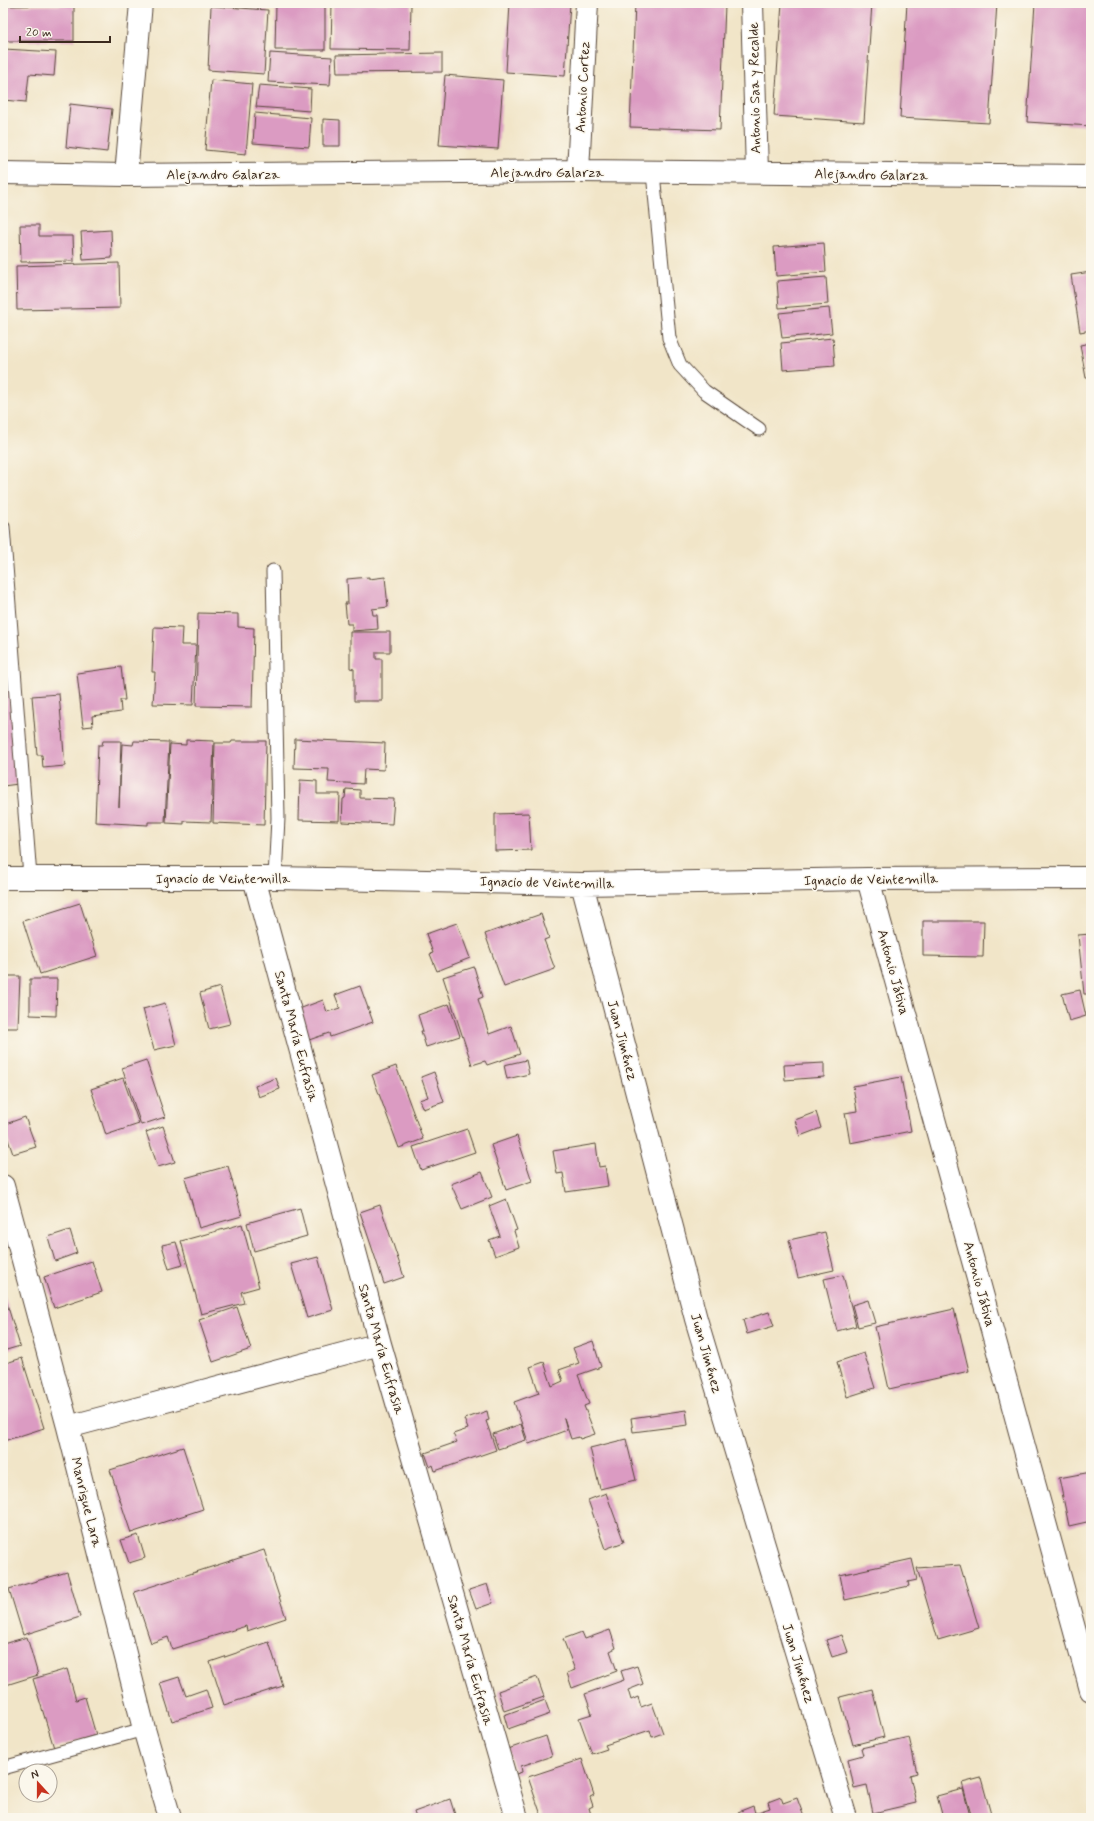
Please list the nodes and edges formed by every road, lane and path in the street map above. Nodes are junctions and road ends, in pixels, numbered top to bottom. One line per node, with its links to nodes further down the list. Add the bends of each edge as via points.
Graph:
1 (141, 3): 8 (street)
2 (587, 3): 4 (street, Antonio Cortez)
3 (752, 3): 5 (street, Antonio Saa y Recalde)
4 (578, 171): 7 (street, Alejandro Galarza); 8 (street, Alejandro Galarza)
5 (757, 172): 7 (street, Alejandro Galarza); 9 (street, Alejandro Galarza)
6 (3, 173): 8 (street, Alejandro Galarza)
7 (653, 173): 10 (lane, via 669,338 680,365 704,391)
8 (126, 175)
9 (1091, 176)
10 (759, 429)
11 (3, 527): 13 (lane)
12 (272, 571): 16 (lane, via 278,818)
13 (30, 877): 14 (street, Ignacio de Veintemilla); 15 (street, Ignacio de Veintemilla)
14 (3, 878)
15 (254, 878): 16 (street, Ignacio de Veintemilla); 21 (street, Santa María Eufrasia)
16 (275, 878): 19 (street, Ignacio de Veintemilla)
17 (1091, 878): 18 (street, Ignacio de Veintemilla)
18 (868, 879): 19 (street, Ignacio de Veintemilla); 23 (street, Antonio Játiva)
19 (582, 884): 28 (street, Juan Jiménez, via 696,1319)
20 (3, 1186): 22 (street, Manrique Lara)
21 (380, 1344): 22 (street); 27 (street, Santa María Eufrasia)
22 (68, 1427): 24 (street, Manrique Lara)
23 (1091, 1690)
24 (144, 1729): 25 (lane); 26 (street, Manrique Lara)
25 (3, 1768)
26 (170, 1818)
27 (517, 1818)
28 (846, 1818)

